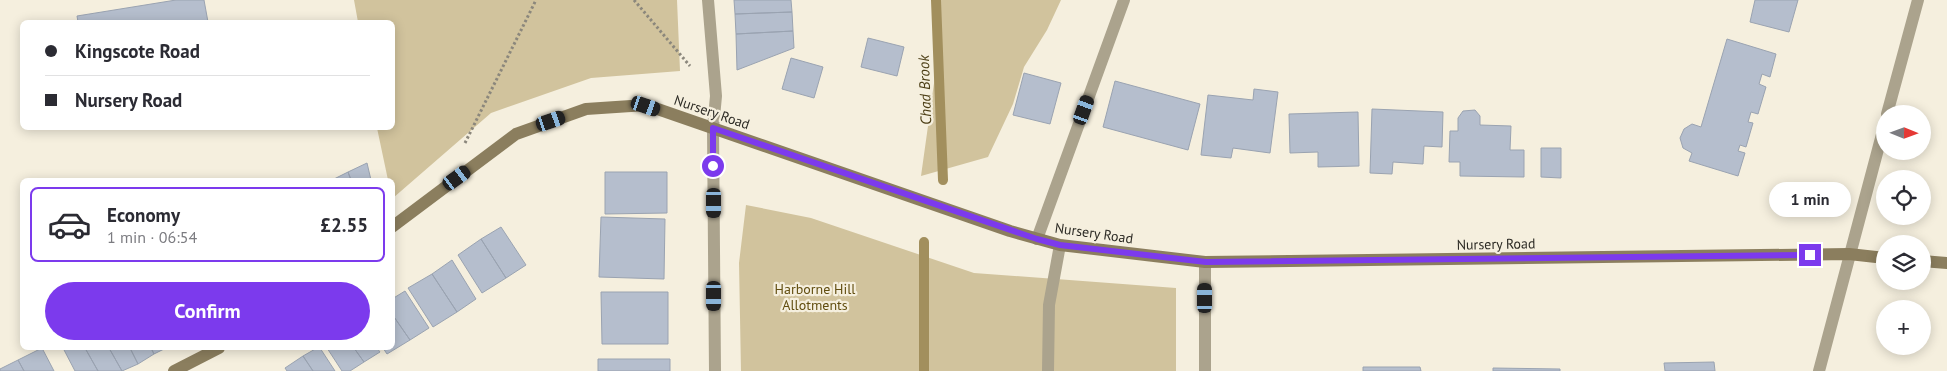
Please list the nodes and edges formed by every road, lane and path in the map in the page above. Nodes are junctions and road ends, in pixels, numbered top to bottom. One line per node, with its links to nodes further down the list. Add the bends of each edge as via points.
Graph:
1 (536, 0): 9 (path)
2 (634, 0): 6 (path)
3 (708, 0): 8 (street, via 716,96)
4 (1124, 0): 12 (street)
5 (1918, 0): 7 (street)
6 (692, 68)
7 (1889, 105)
8 (713, 128): 11 (main road, Nursery Road, via 646,106 586,109 516,134); 12 (main road, Nursery Road); 21 (street)
9 (464, 144)
10 (1876, 157): 14 (street)
11 (395, 225)
12 (1037, 239): 13 (main road, Nursery Road)
13 (1060, 245): 16 (main road, Nursery Road); 22 (street, via 1049,305)
14 (1850, 254): 15 (main road, Nursery Road); 16 (main road, Nursery Road); 24 (street)
15 (1876, 257)
16 (1206, 262): 23 (street)
17 (1931, 262): 18 (main road)
18 (1947, 263)
19 (215, 350): 20 (main road)
20 (174, 371)
21 (715, 371)
22 (1048, 371)
23 (1205, 371)
24 (1819, 371)

